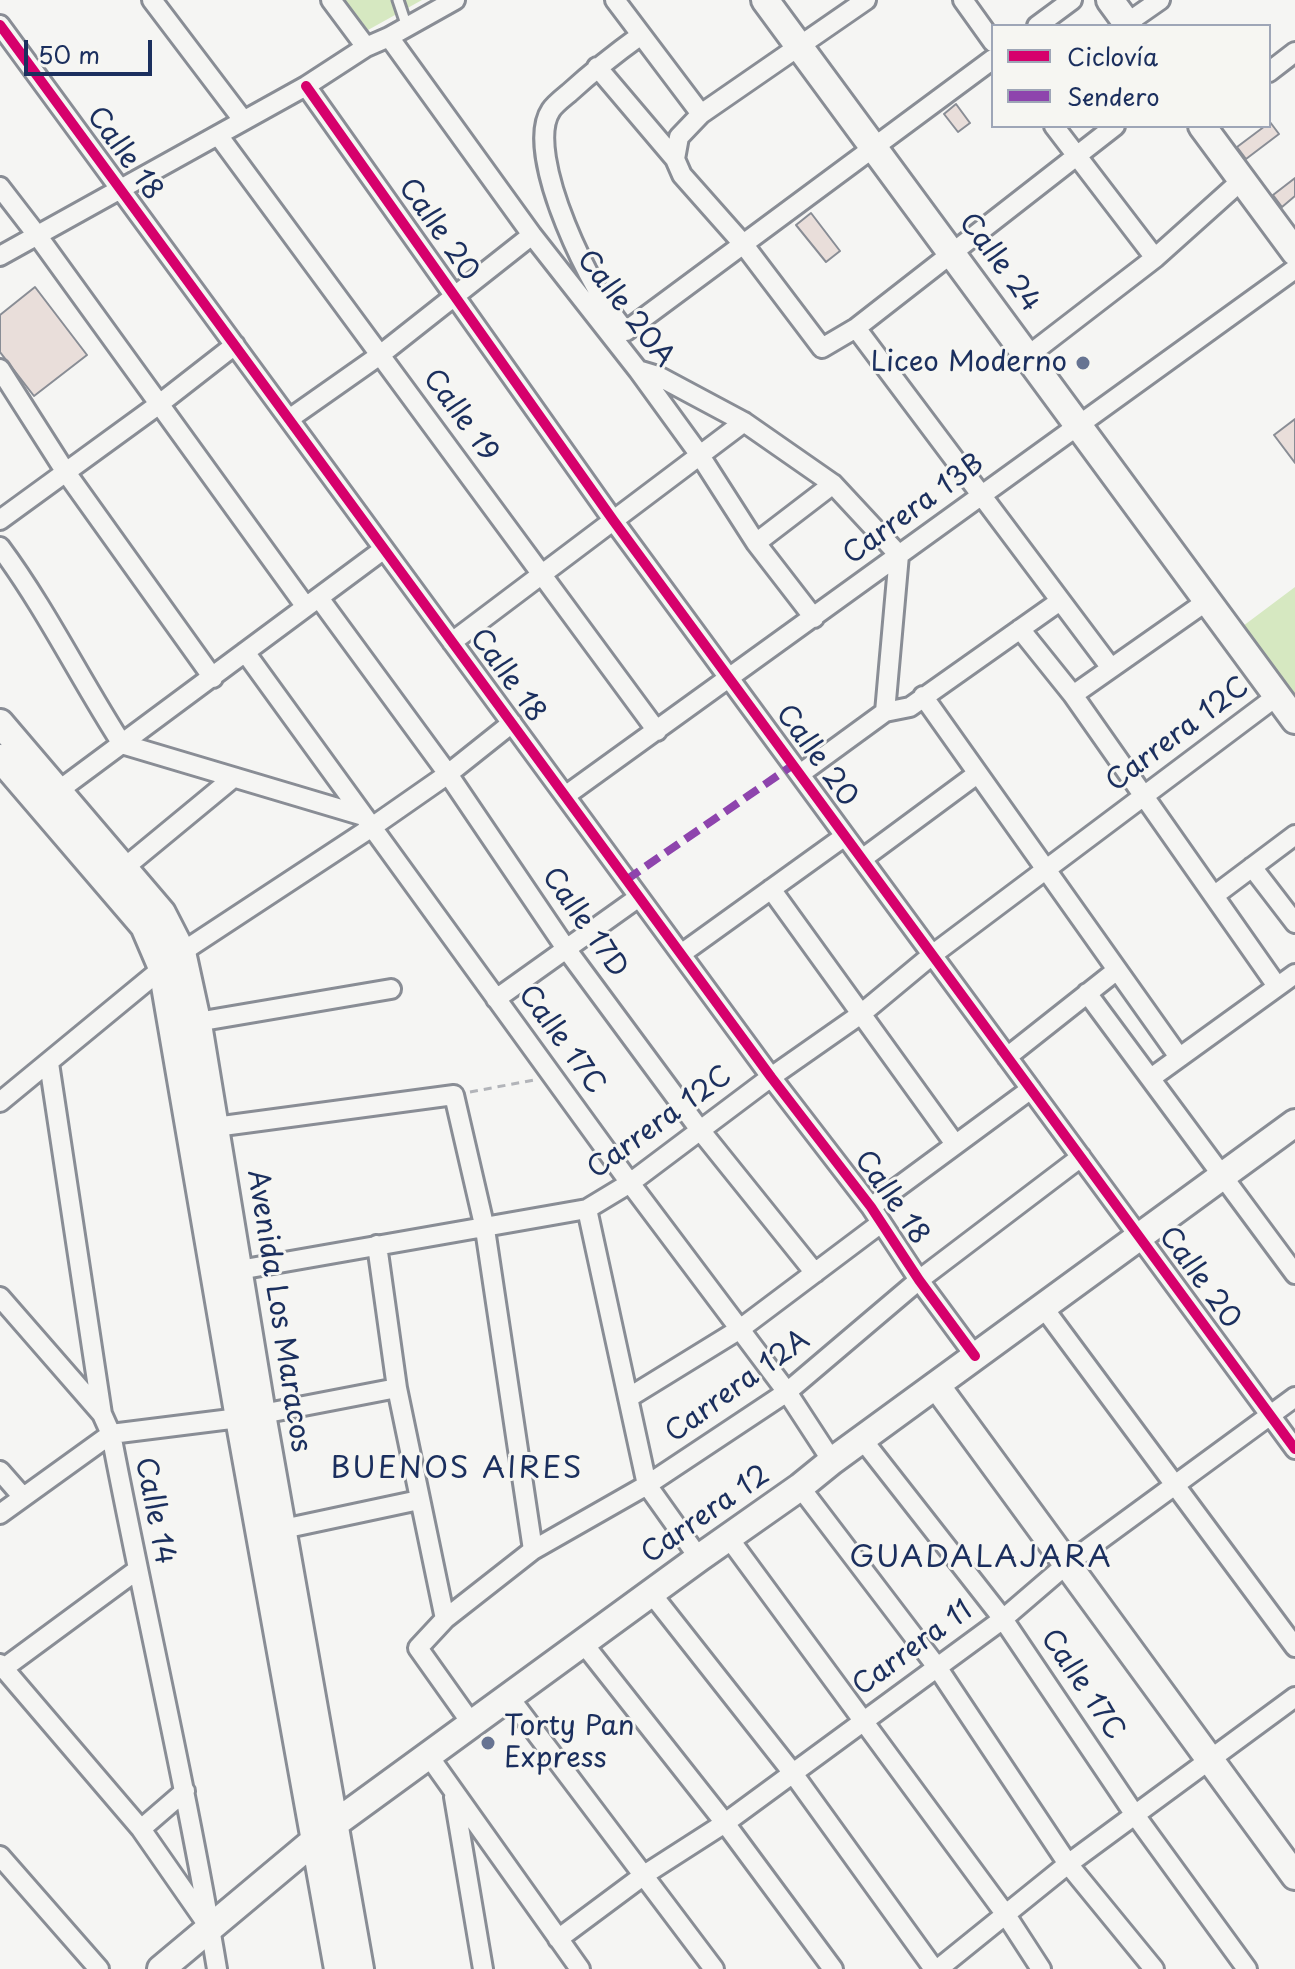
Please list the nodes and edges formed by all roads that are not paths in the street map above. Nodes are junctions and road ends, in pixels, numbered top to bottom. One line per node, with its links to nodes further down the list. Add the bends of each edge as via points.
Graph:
1 (152, 0): 27 (street)
2 (331, 0): 20 (street)
3 (398, 0): 15 (lane)
4 (455, 0): 15 (street)
5 (615, 0): 16 (street)
6 (765, 0): 19 (street, Calle 24)
7 (866, 0): 19 (street)
8 (963, 0): 18 (street)
9 (1072, 0): 12 (street)
10 (1110, 0): 13 (street)
11 (1160, 0): 13 (street)
12 (1040, 24)
13 (1128, 24)
14 (0, 25): 37 (street, Calle 18)
15 (407, 27): 17 (street)
16 (641, 35): 23 (street); 26 (street)
17 (389, 37): 20 (street); 39 (street, Calle 20A)
18 (991, 39)
19 (799, 46): 26 (street); 32 (street, Calle 24)
20 (366, 47): 25 (street)
21 (1295, 52): 24 (street)
22 (991, 60): 32 (street)
23 (597, 67): 34 (street); 48 (street, via 551,110 546,148 560,210 588,274)
24 (1271, 70)
25 (306, 86): 27 (street); 46 (street, Calle 20)
26 (701, 114): 34 (street, via 679,137)
27 (243, 120): 31 (street)
28 (1055, 128): 33 (street)
29 (1112, 128): 33 (street)
30 (1203, 128): 35 (street)
31 (218, 135): 37 (street); 50 (street, Calle 19)
32 (874, 147): 40 (street); 42 (street, Calle 24)
33 (1076, 157): 42 (street); 44 (street)
34 (675, 159): 40 (street, via 682,175)
35 (1242, 180): 41 (street); 44 (street)
36 (0, 187): 38 (street, Calle 17D)
37 (120, 189): 38 (street); 49 (street, Calle 18)
38 (37, 235): 43 (street); 54 (street, Calle 17D)
39 (532, 235): 46 (street); 52 (street, Calle 20A)
40 (744, 245): 47 (street, via 822,348); 48 (street)
41 (1295, 252)
42 (951, 253): 47 (street); 51 (street, Calle 24)
43 (0, 256)
44 (1155, 258): 51 (street)
45 (1295, 269): 57 (street, Carrera 13B)
46 (455, 295): 50 (street); 63 (street, Calle 20)
47 (856, 328): 61 (street)
48 (626, 331): 52 (street)
49 (235, 345): 54 (street); 55 (street, Calle 18)
50 (380, 355): 55 (street); 68 (street, Calle 19)
51 (1029, 355): 57 (street, Calle 24)
52 (632, 363): 56 (street); 58 (street, Calle 20A)
53 (0, 369): 59 (street)
54 (158, 405): 59 (street); 71 (street, Calle 17D)
55 (289, 419): 66 (street, Calle 18)
56 (744, 422): 58 (street); 60 (street)
57 (1078, 425): 61 (street, Carrera 13B); 70 (street, Calle 24)
58 (699, 454): 63 (street); 64 (street, Calle 20A)
59 (65, 471): 62 (street); 78 (street)
60 (833, 484): 64 (street); 67 (street)
61 (981, 495): 67 (street, Carrera 13B); 69 (street)
62 (0, 520)
63 (613, 520): 68 (street); 77 (street, Calle 20)
64 (756, 543): 72 (street, Calle 20A)
65 (0, 547): 87 (street)
66 (384, 549): 71 (street); 74 (street, Calle 18)
67 (899, 555): 72 (street, Carrera 13B); 82 (street)
68 (542, 575): 74 (street); 86 (street, Calle 19)
69 (1060, 601): 73 (street); 76 (street)
70 (1207, 601): 76 (street); 81 (street, Calle 24)
71 (312, 602): 75 (street); 89 (street, Calle 17D)
72 (814, 618): 77 (street, Carrera 13B)
73 (1020, 629): 79 (street); 80 (street)
74 (452, 642): 85 (street, Calle 18)
75 (245, 652): 78 (street); 96 (street, Calle 17C)
76 (1111, 668): 79 (street)
77 (729, 677): 86 (street, Carrera 13B); 90 (street, Calle 20)
78 (213, 678): 87 (street)
79 (1073, 695): 95 (street)
80 (923, 696): 82 (street, via 910,707); 91 (street)
81 (1277, 696): 83 (street, Calle 24); 95 (street, Carrera 12C)
82 (885, 712): 90 (street)
83 (1295, 720)
84 (0, 723): 93 (street, Avenida Los Maracos)
85 (512, 723): 89 (street); 94 (street, Calle 18)
86 (657, 731): 94 (street, Carrera 13B)
87 (122, 744): 92 (street); 93 (street)
88 (0, 758): 110 (street, Avenida Los Maracos)
89 (448, 774): 96 (street); 107 (street, Calle 17D)
90 (800, 774): 98 (street, Calle 20)
91 (977, 774): 99 (street); 102 (street)
92 (233, 778): 96 (street); 101 (street)
93 (58, 791): 101 (street, Avenida Los Maracos)
94 (565, 796): 105 (street, Calle 18)
95 (1143, 797): 102 (street, Carrera 12C); 104 (street)
96 (368, 821): 110 (street); 116 (street, Calle 17C)
97 (1295, 835): 100 (street)
98 (845, 836): 99 (street, Calle 20); 103 (street)
99 (862, 859): 109 (street, Calle 20)
100 (1252, 867): 104 (street); 106 (street)
101 (124, 868): 110 (street, Avenida Los Maracos, via 162,913)
102 (1046, 870): 109 (street, Carrera 12C); 111 (street)
103 (771, 889): 108 (street); 117 (street)
104 (1215, 895): 113 (street)
105 (639, 897): 107 (street); 108 (street, Calle 18)
106 (1295, 923)
107 (567, 950): 116 (street); 128 (street, Calle 17D)
108 (681, 954): 122 (street, Calle 18)
109 (932, 955): 117 (street, Carrera 12C); 119 (street, Calle 20)
110 (172, 960): 118 (street, Avenida Los Maracos); 121 (street); 153 (street, Avenida Los Maracos)
111 (1117, 970): 115 (street); 120 (street)
112 (1295, 974): 113 (street)
113 (1277, 986): 120 (street)
114 (391, 989): 118 (street)
115 (1087, 993): 119 (street); 123 (street)
116 (496, 999): 132 (street, Calle 17C)
117 (861, 1014): 122 (street, Carrera 12C); 129 (street)
118 (197, 1022): 127 (street, Avenida Los Maracos)
119 (1007, 1057): 124 (street, Calle 20)
120 (1179, 1057): 123 (street)
121 (49, 1063): 125 (street); 151 (street, Calle 14)
122 (771, 1077): 128 (street, Carrera 12C); 134 (street, Calle 18)
123 (1151, 1078): 131 (street)
124 (1031, 1089): 129 (street); 130 (street, Calle 20)
125 (0, 1102)
126 (1295, 1123): 131 (street, Carrera 12)
127 (215, 1127): 135 (street, via 454,1095); 139 (street, Avenida Los Maracos)
128 (700, 1130): 132 (street, Carrera 12C); 140 (street, Calle 17D)
129 (955, 1144): 134 (street)
130 (1081, 1157): 136 (street, Calle 20); 141 (street, Carrera 12A)
131 (1223, 1175): 136 (street, Carrera 12); 138 (street)
132 (630, 1183): 133 (street, Carrera 12C); 144 (street, Calle 17C)
133 (587, 1209): 135 (street, Carrera 12C); 150 (street)
134 (876, 1215): 140 (street); 141 (street, Calle 18)
135 (485, 1229): 137 (street, Carrera 12C); 167 (street)
136 (1139, 1237): 143 (street, Carrera 12); 152 (street, Calle 20)
137 (377, 1245): 139 (street, Carrera 12C); 147 (street)
138 (1293, 1268)
139 (239, 1270): 153 (street, Avenida Los Maracos)
140 (815, 1273): 144 (street)
141 (919, 1280): 145 (street, Calle 18); 148 (street, Carrera 12A)
142 (0, 1297): 151 (street)
143 (1043, 1307): 145 (street, Carrera 12); 160 (street)
144 (740, 1329): 148 (street, Calle 17C); 150 (street)
145 (975, 1356): 146 (street, Carrera 12)
146 (936, 1385): 155 (street, Carrera 12); 169 (street)
147 (397, 1388): 153 (street); 163 (street)
148 (787, 1392): 157 (street, Calle 17C); 159 (street, Carrera 12A)
149 (1295, 1397): 152 (street, Carrera 11)
150 (628, 1398): 159 (street)
151 (102, 1414): 154 (street, Calle 14)
152 (1270, 1415): 156 (street, Calle 20); 160 (street, Carrera 11)
153 (250, 1416): 154 (street); 165 (street, Avenida Los Maracos); 190 (street, Avenida Los Maracos)
154 (111, 1434): 162 (street); 170 (street, Calle 14)
155 (862, 1439): 157 (street, Carrera 12); 173 (street, Calle 17C)
156 (1295, 1449)
157 (832, 1461): 161 (street, Carrera 12)
158 (0, 1471): 162 (street)
159 (647, 1485): 167 (street, Carrera 12A); 168 (street)
160 (1175, 1485): 169 (street, Carrera 11); 175 (street)
161 (800, 1487): 166 (street, Carrera 12); 177 (street)
162 (22, 1496): 164 (street)
163 (419, 1500): 165 (street); 172 (street)
164 (0, 1514)
165 (283, 1529): 190 (street, Avenida Los Maracos)
166 (728, 1537): 168 (street, Carrera 12); 180 (street)
167 (533, 1550): 172 (street, Carrera 12A)
168 (699, 1558): 171 (street, Carrera 12)
169 (1067, 1564): 173 (street, Carrera 11); 183 (street)
170 (137, 1570): 176 (street); 186 (street, Calle 14)
171 (651, 1593): 174 (street, Carrera 12); 184 (street)
172 (445, 1619): 181 (street, Carrera 12A, via 418,1648)
173 (1003, 1619): 177 (street, Carrera 11); 187 (street, Calle 17C)
174 (583, 1643): 178 (street, Carrera 12); 188 (street)
175 (1295, 1647)
176 (2, 1666): 189 (street)
177 (937, 1667): 180 (street, Carrera 11); 192 (street)
178 (509, 1697): 181 (street, Carrera 12); 193 (street)
179 (1295, 1697): 183 (street)
180 (861, 1721): 184 (street, Carrera 11); 195 (street)
181 (472, 1724): 182 (street, Carrera 12)
182 (428, 1755): 185 (street); 190 (street, Carrera 12)
183 (1210, 1760): 187 (street); 194 (street)
184 (792, 1772): 188 (street, Carrera 11); 207 (street)
185 (452, 1790): 197 (street); 203 (street)
186 (185, 1791): 189 (street); 196 (street, Calle 14)
187 (1135, 1815): 192 (street); 210 (street, Calle 17C)
188 (725, 1823): 193 (street, Carrera 11); 206 (street)
189 (141, 1829): 196 (street)
190 (324, 1832): 196 (street, Carrera 12); 201 (street, Avenida Los Maracos); 202 (street, Avenida Los Maracos)
191 (0, 1856): 198 (street)
192 (1068, 1864): 195 (street); 209 (street)
193 (644, 1875): 197 (street, Carrera 11); 205 (street)
194 (1295, 1876)
195 (1006, 1915): 207 (street); 208 (street)
196 (210, 1928): 199 (street, Carrera 12); 200 (street, Calle 14)
197 (558, 1939): 204 (street)
198 (99, 1969)
199 (161, 1969)
200 (217, 1969)
201 (338, 1969)
202 (360, 1969)
203 (483, 1969)
204 (580, 1969)
205 (714, 1969)
206 (833, 1969)
207 (936, 1969)
208 (1041, 1969)
209 (1154, 1969)
210 (1247, 1969)

